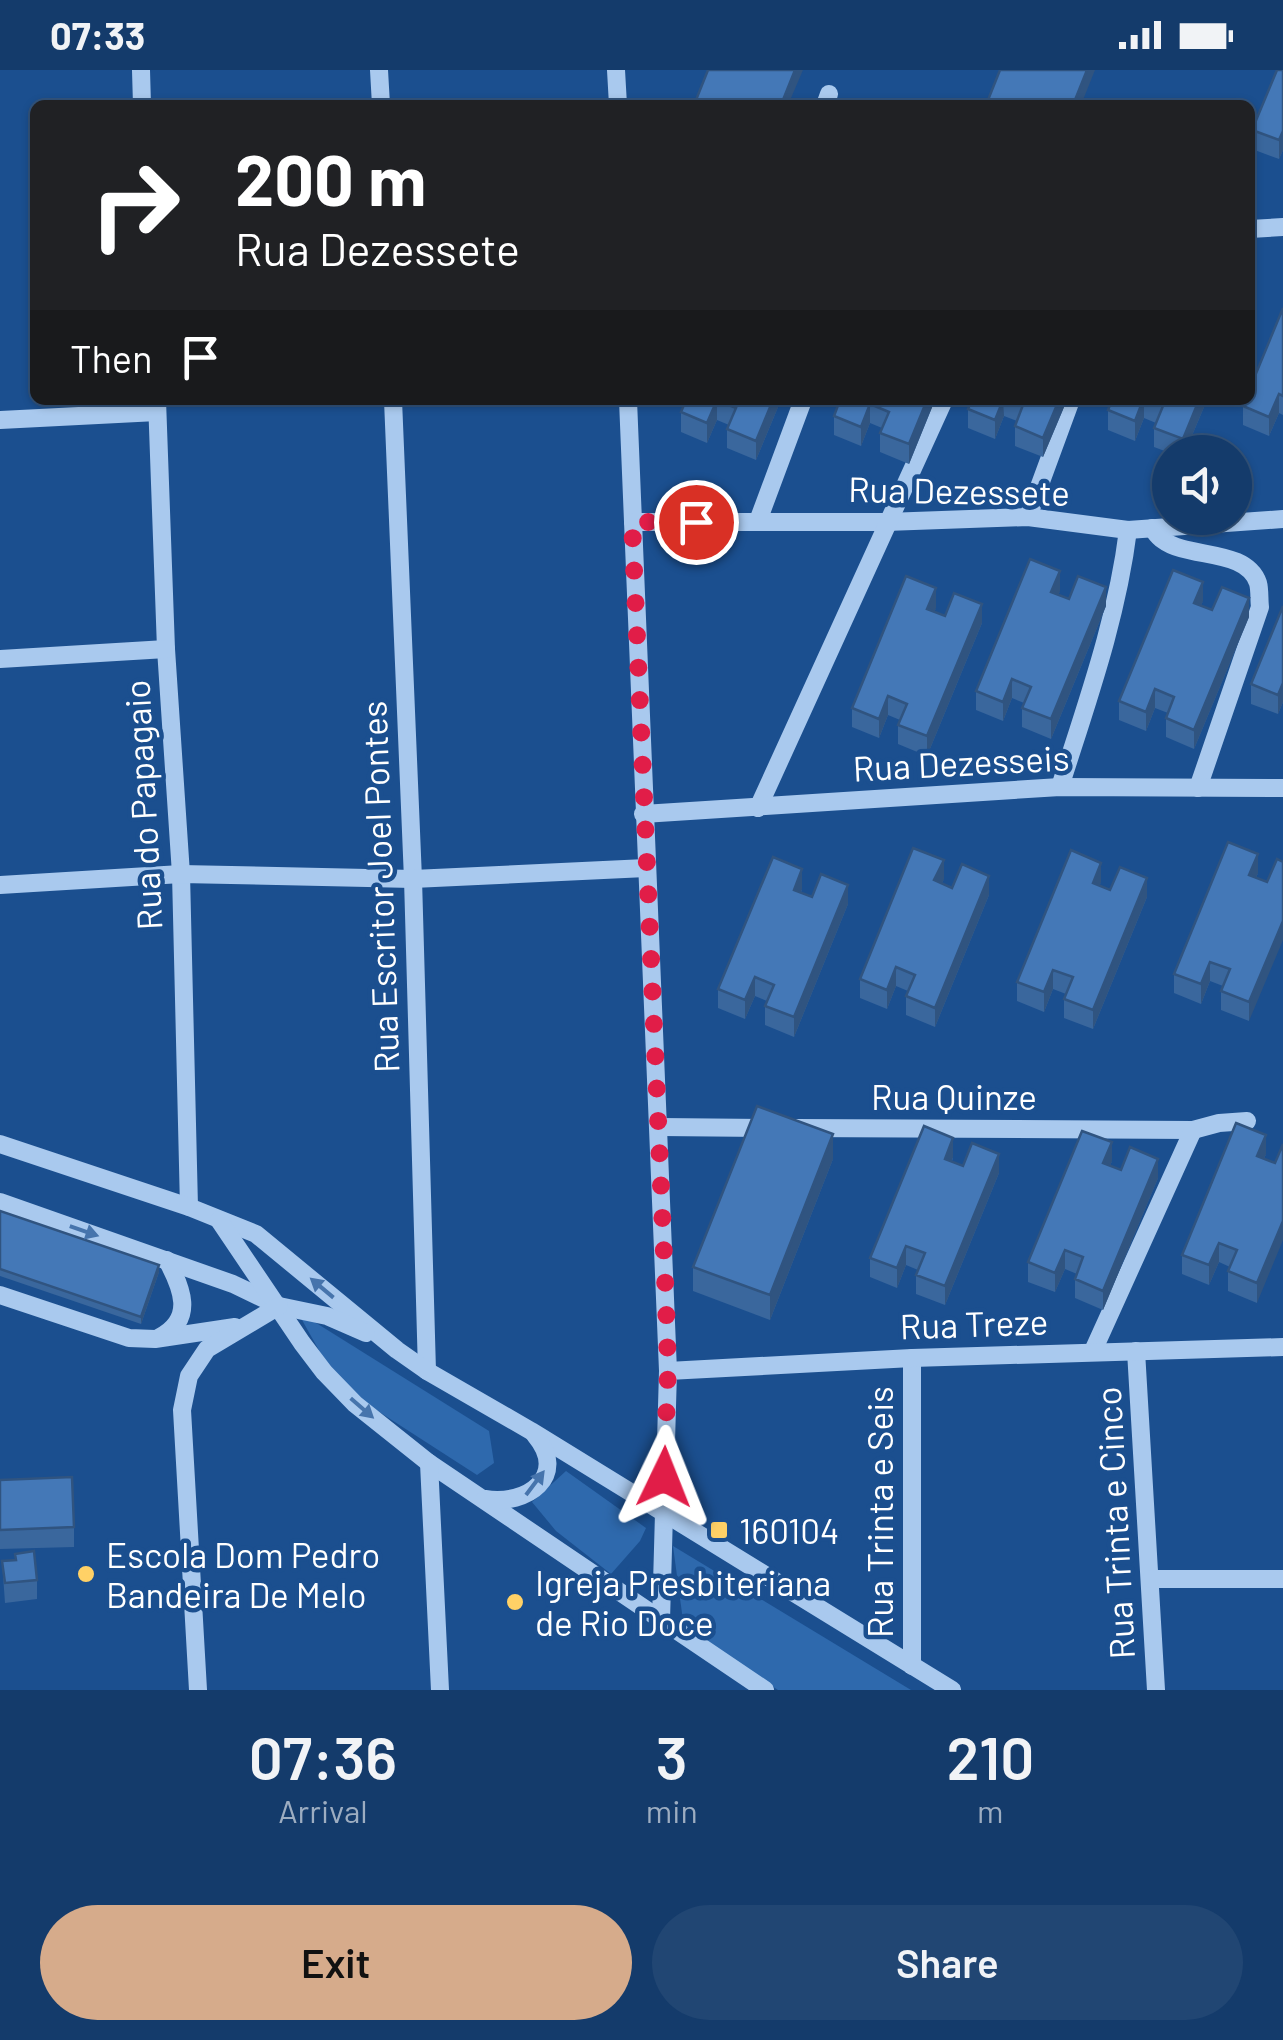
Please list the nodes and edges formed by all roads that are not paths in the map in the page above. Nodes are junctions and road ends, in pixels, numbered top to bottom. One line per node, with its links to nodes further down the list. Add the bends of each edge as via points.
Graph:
1 (141, 70): 4 (street)
2 (380, 70): 5 (street)
3 (616, 70): 6 (street)
4 (142, 100)
5 (381, 100)
6 (618, 100)
7 (1283, 228): 8 (street)
8 (1255, 229)
9 (393, 405): 34 (street, Rua Escritor Joel Pontes)
10 (628, 405): 20 (street)
11 (801, 405): 18 (street)
12 (942, 405): 21 (street)
13 (1069, 405): 16 (street)
14 (157, 406): 15 (street); 25 (street, Rua do Papagaio)
15 (0, 420)
16 (1028, 516): 21 (street, Rua Dezessete); 23 (street, Rua Dezessete)
17 (1283, 519): 19 (street, Rua Dezessete)
18 (758, 521): 20 (street, Rua Dezessete); 21 (street, Rua Dezessete)
19 (1252, 521)
20 (632, 522): 31 (street)
21 (886, 522): 30 (street)
22 (1152, 528): 23 (street, Rua Dezessete)
23 (1128, 530): 27 (street, via 1122,585)
24 (1158, 535): 28 (street, via 1177,547 1235,562 1258,581 1260,607)
25 (166, 650): 26 (street); 33 (street, Rua do Papagaio)
26 (0, 658)
27 (1060, 787): 28 (street, Rua Dezesseis); 30 (street, Rua Dezesseis)
28 (1198, 788): 29 (street, Rua Dezesseis)
29 (1283, 788)
30 (758, 808): 31 (street, Rua Dezesseis)
31 (643, 814): 32 (street)
32 (646, 868): 34 (street); 37 (street)
33 (181, 874): 34 (street); 35 (street); 41 (street, Rua do Papagaio)
34 (413, 880): 54 (street, Rua Escritor Joel Pontes)
35 (0, 885)
36 (1247, 1121): 38 (street, Rua Quinze)
37 (660, 1127): 38 (street, Rua Quinze); 53 (street)
38 (1193, 1130): 50 (street)
39 (0, 1144): 41 (street)
40 (0, 1202): 43 (street, one-way to 43)
41 (189, 1207): 42 (street)
42 (219, 1220): 45 (street); 49 (street, one-way to 42, via 256,1234)
43 (167, 1260): 45 (street); 47 (street, via 184,1306 178,1324)
44 (0, 1295): 47 (street, via 106,1333)
45 (279, 1306): 46 (street); 49 (street, via 328,1316); 56 (street, one-way to 56, via 324,1372)
46 (240, 1326): 47 (street); 63 (street, via 194,1366 182,1410)
47 (155, 1340)
48 (1283, 1348): 51 (street, Rua Treze)
49 (397, 1350): 54 (street)
50 (1093, 1351): 51 (street, Rua Treze); 52 (street, Rua Treze)
51 (1136, 1351): 59 (street, Rua Trinta e Cinco)
52 (912, 1358): 53 (street, Rua Treze); 62 (street, Rua Trinta e Seis)
53 (668, 1370): 58 (street)
54 (428, 1371): 55 (street)
55 (532, 1431): 57 (street, one-way to 55, via 523,1498 541,1481 546,1460); 58 (street)
56 (429, 1463): 57 (street); 64 (street)
57 (482, 1499): 61 (street)
58 (662, 1512): 61 (street); 62 (street)
59 (1152, 1579): 60 (street); 67 (street, Rua Trinta e Cinco)
60 (1283, 1579)
61 (660, 1620): 65 (street)
62 (912, 1666): 66 (street)
63 (198, 1690)
64 (440, 1690)
65 (764, 1690)
66 (952, 1690)
67 (1156, 1690)

